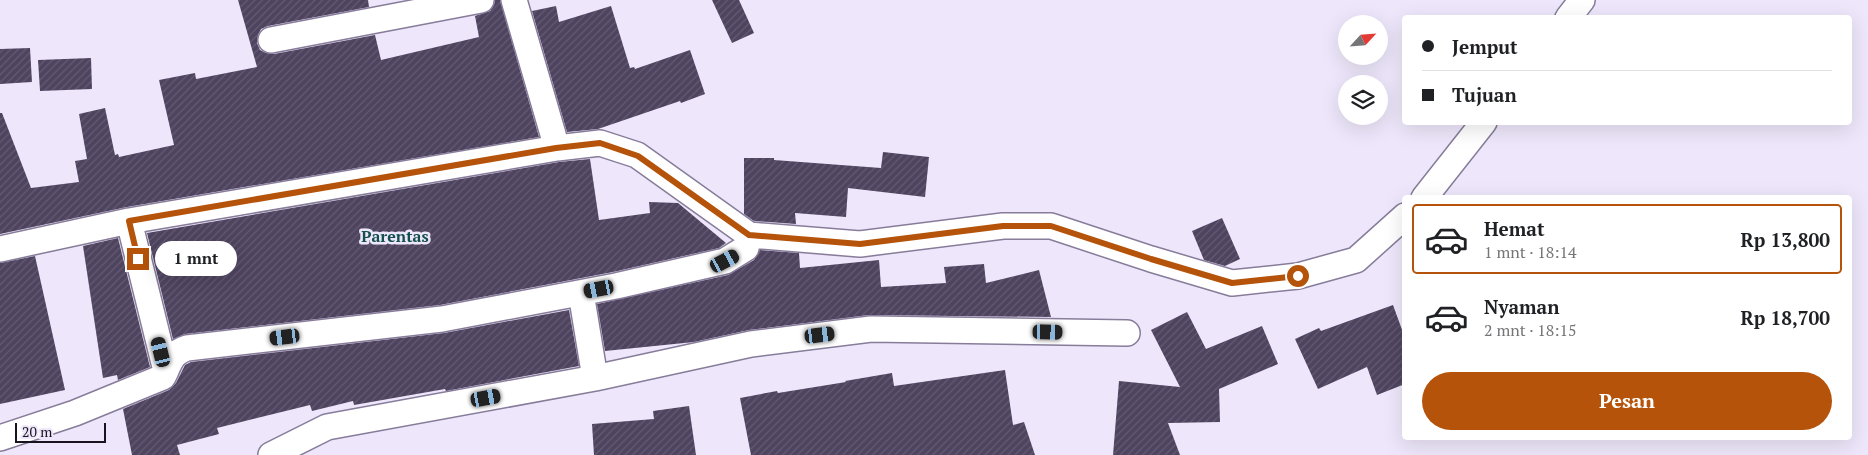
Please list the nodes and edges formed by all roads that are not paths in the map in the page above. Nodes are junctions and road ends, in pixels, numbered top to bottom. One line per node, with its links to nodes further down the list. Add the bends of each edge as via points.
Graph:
1 (481, 0): 5 (street)
2 (514, 0): 7 (street)
3 (1582, 0): 4 (street)
4 (1570, 15)
5 (271, 40)
6 (1482, 125): 8 (street)
7 (556, 148): 10 (street); 11 (street, via 600,143 638,156)
8 (1426, 195)
9 (1402, 219): 11 (street, via 1356,260 1298,276 1232,283 1051,226 1003,226 860,244)
10 (129, 221): 12 (street); 15 (street)
11 (749, 235): 13 (street, via 746,248 725,261)
12 (0, 249)
13 (581, 293): 15 (street, via 442,319 187,348 173,355); 16 (street)
14 (1126, 333): 16 (street, via 871,329 751,344)
15 (166, 371): 17 (street, via 163,377 94,405)
16 (595, 378): 18 (street, via 327,427)
17 (0, 438)
18 (271, 455)

